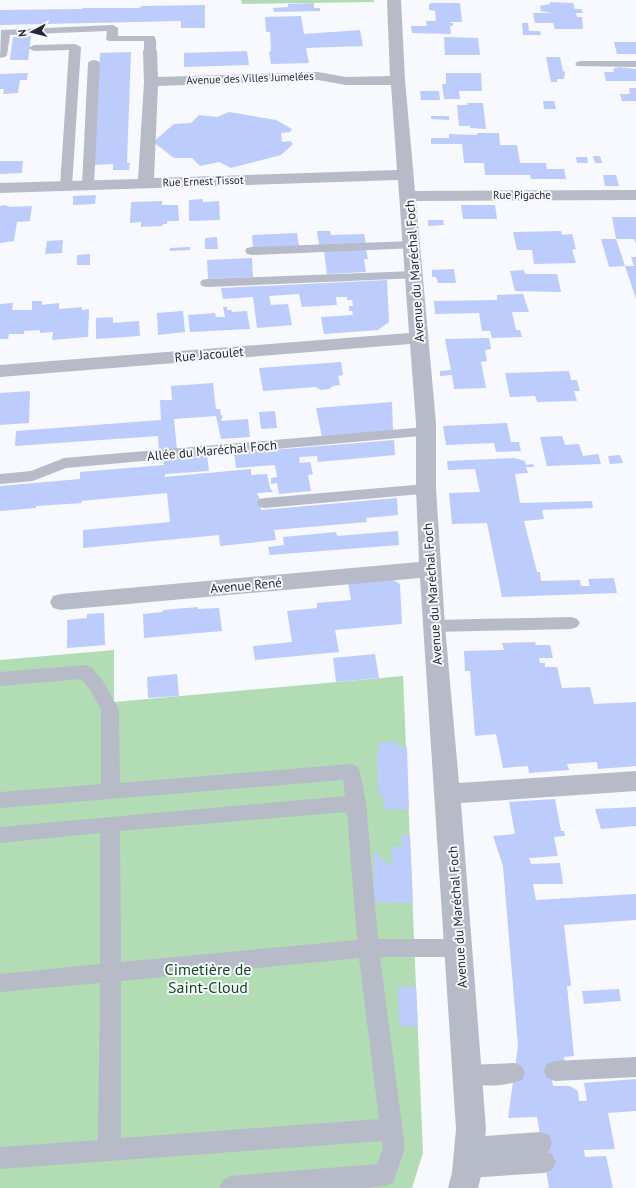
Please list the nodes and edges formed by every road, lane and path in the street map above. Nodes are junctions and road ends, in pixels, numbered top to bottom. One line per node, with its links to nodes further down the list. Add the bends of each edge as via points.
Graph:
1 (394, 0): 8 (street, Avenue du Maréchal Foch)
2 (34, 48): 13 (lane, via 75,47)
3 (150, 51): 4 (lane, via 150,38 112,39 113,28 4,32); 9 (street)
4 (1, 55)
5 (94, 63): 12 (lane)
6 (581, 64): 7 (lane)
7 (636, 64)
8 (398, 80): 9 (street, Avenue des Villes Jumelées, via 346,81 318,76); 10 (street, Avenue du Maréchal Foch)
9 (151, 82): 11 (street)
10 (406, 175): 11 (street, Rue Ernest Tissot); 16 (street, Avenue du Maréchal Foch)
11 (146, 183): 12 (street, Rue Ernest Tissot)
12 (88, 185): 13 (street, Rue Ernest Tissot)
13 (66, 186): 14 (street, Rue Ernest Tissot)
14 (0, 188)
15 (636, 195): 16 (street, Rue Pigache, via 424,194)
16 (408, 198): 17 (street, Avenue du Maréchal Foch)
17 (412, 245): 18 (lane); 19 (street, Avenue du Maréchal Foch)
18 (252, 251)
19 (414, 274): 20 (lane); 21 (street, Avenue du Maréchal Foch)
20 (207, 284)
21 (418, 338): 22 (street, Rue Jacoulet); 23 (street, Avenue du Maréchal Foch)
22 (0, 371)
23 (426, 432): 24 (lane, Allée du Maréchal Foch, via 64,463 33,476); 25 (street, Avenue du Maréchal Foch)
24 (0, 479)
25 (426, 489): 26 (lane); 27 (street, Avenue du Maréchal Foch)
26 (265, 503)
27 (430, 569): 28 (street, Avenue René); 30 (street, Avenue du Maréchal Foch)
28 (61, 602)
29 (571, 623): 30 (lane)
30 (434, 626): 34 (street, Avenue du Maréchal Foch)
31 (0, 679): 33 (lane, via 85,672 97,686 110,710)
32 (636, 781): 34 (street)
33 (111, 790): 35 (lane); 36 (lane, via 351,772)
34 (448, 794): 40 (street, Avenue du Maréchal Foch)
35 (0, 800)
36 (356, 803): 37 (lane); 39 (lane)
37 (110, 824): 38 (lane); 41 (lane)
38 (0, 835)
39 (368, 948): 40 (lane); 41 (lane); 47 (lane)
40 (459, 948): 46 (street, Avenue du Maréchal Foch)
41 (111, 973): 42 (lane); 48 (lane)
42 (0, 984)
43 (636, 1067): 44 (lane)
44 (556, 1071)
45 (514, 1073): 46 (lane)
46 (468, 1075): 51 (street, Avenue du Maréchal Foch, via 471,1129)
47 (392, 1129): 48 (lane); 52 (lane, via 394,1148)
48 (109, 1150): 50 (lane)
49 (543, 1152): 51 (lane)
50 (0, 1158)
51 (467, 1168)
52 (383, 1181): 53 (lane)
53 (230, 1188)

